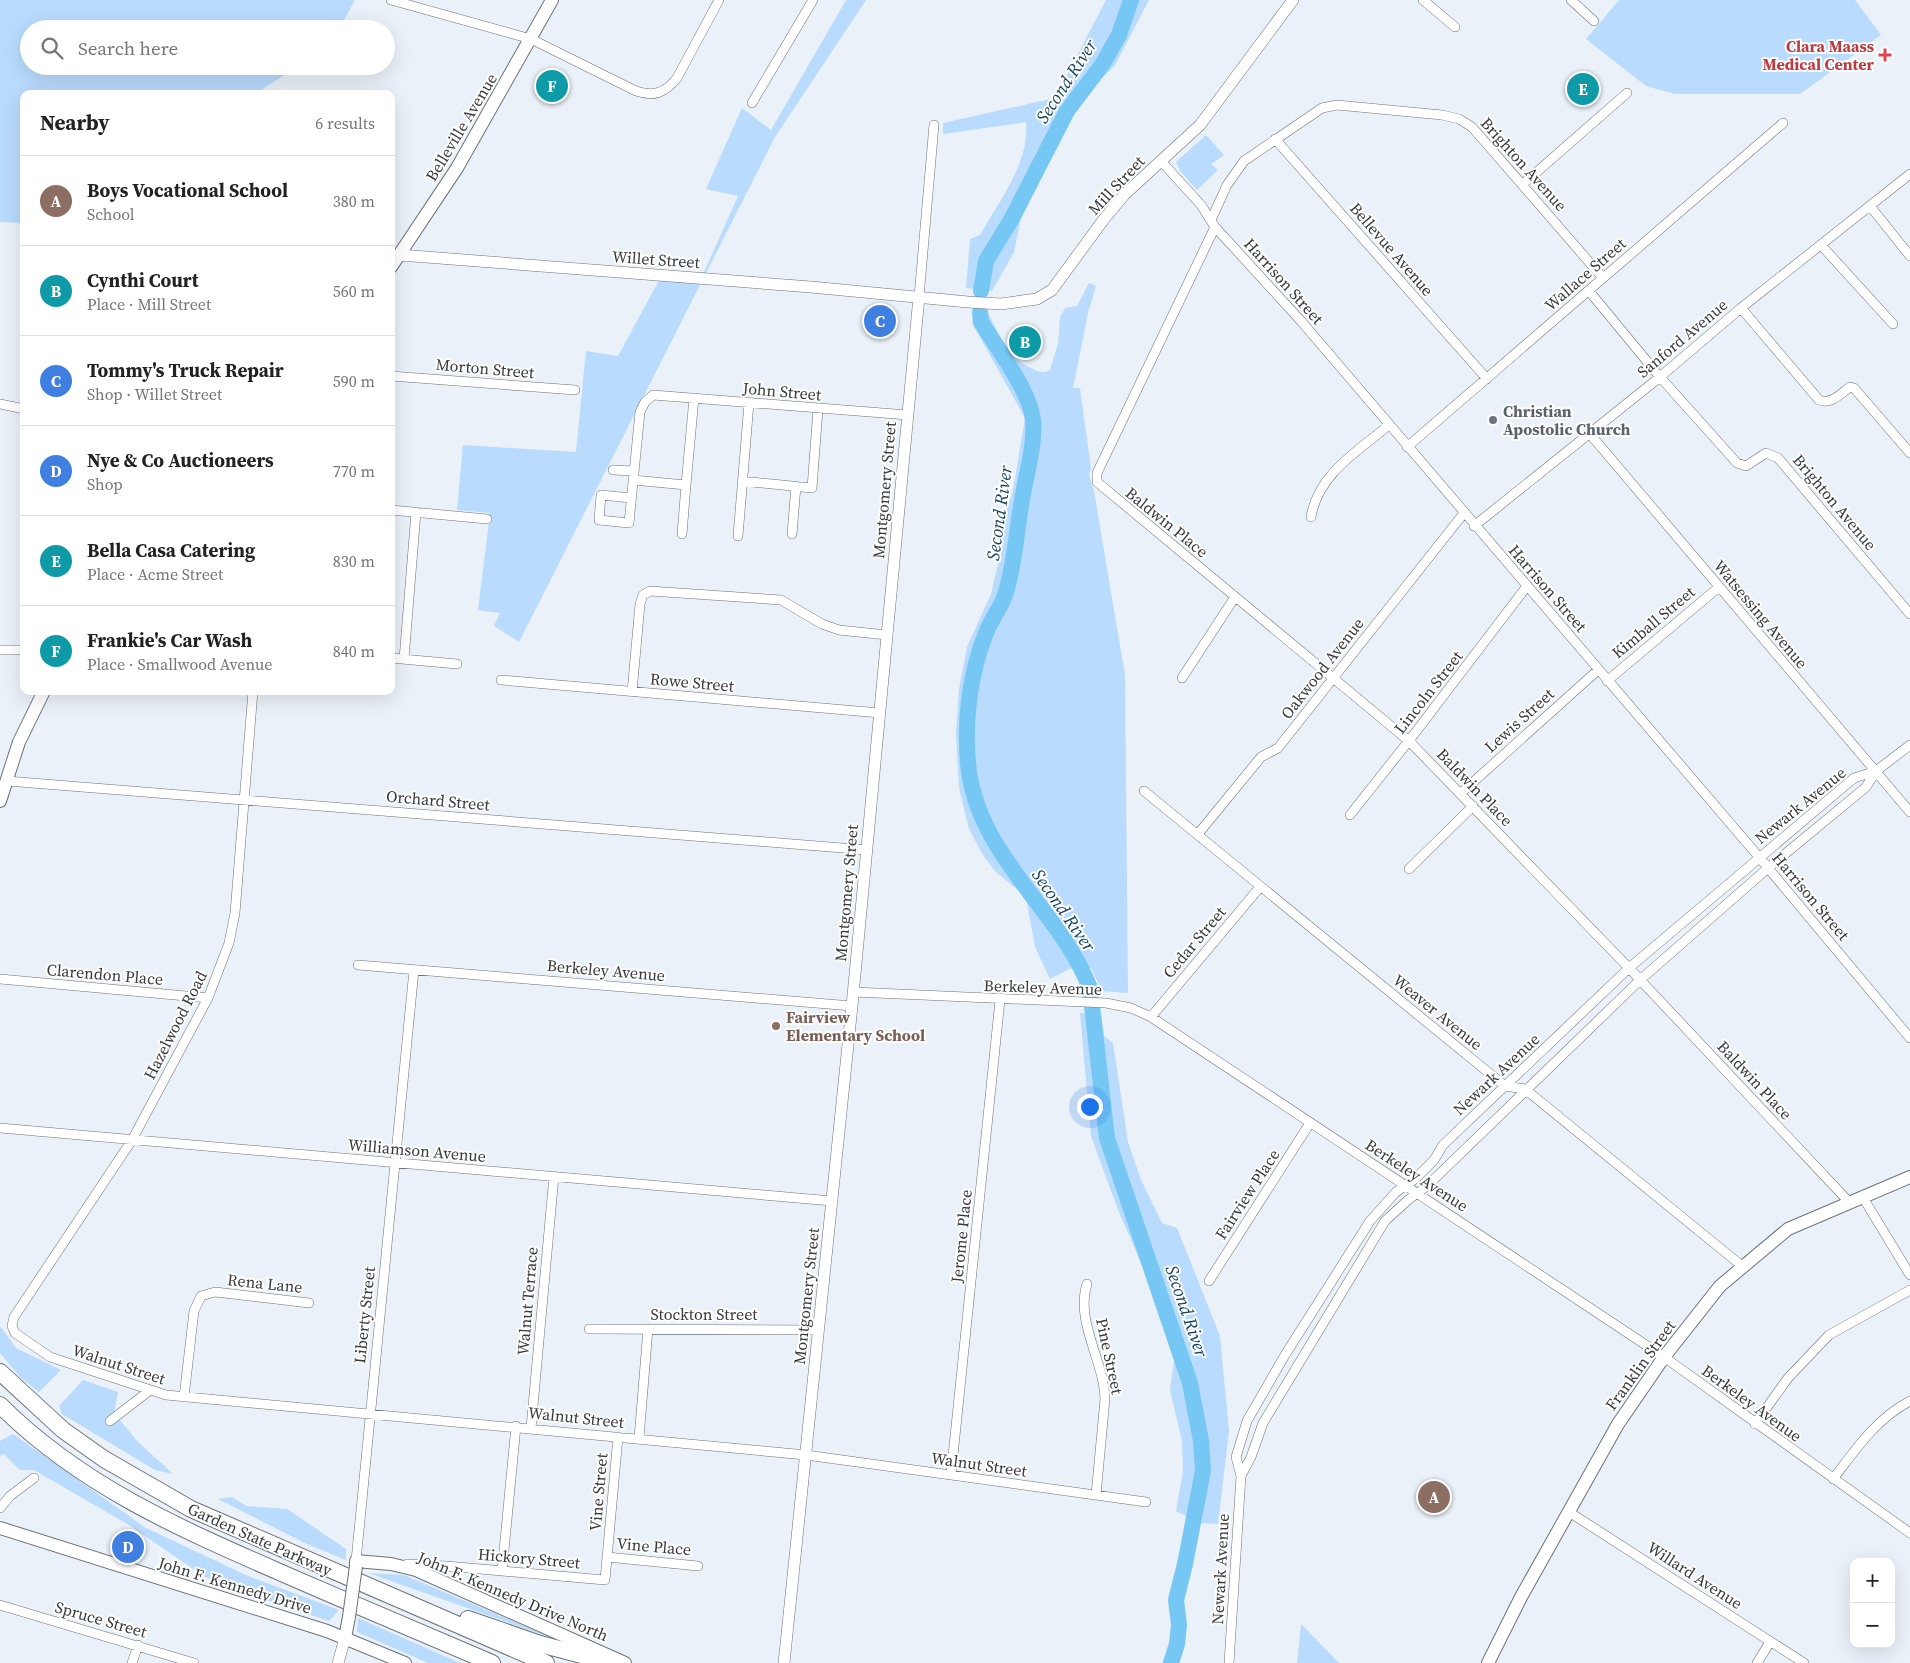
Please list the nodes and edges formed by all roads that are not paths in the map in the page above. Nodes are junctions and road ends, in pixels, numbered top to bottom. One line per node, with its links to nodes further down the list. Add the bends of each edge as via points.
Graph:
1 (390, 0): 10 (street)
2 (552, 0): 10 (main road, Belleville Avenue)
3 (719, 0): 10 (street, via 677,78 670,87 654,95 636,91)
4 (813, 0): 12 (street)
5 (1293, 0): 16 (street, Mill Street, via 1200,125)
6 (1423, 0): 9 (street)
7 (1572, 0): 8 (street)
8 (1594, 21)
9 (1455, 27)
10 (531, 39): 22 (main road, Belleville Avenue, via 458,168)
11 (1627, 93): 18 (street)
12 (752, 103)
13 (1783, 123): 24 (street, Wallace Street)
14 (934, 125): 26 (street, Montgomery Street)
15 (1275, 139): 18 (street, Brighton Avenue, via 1322,108 1337,105 1459,118 1472,127); 20 (street, Brighton Avenue, via 1234,173); 31 (street, Bellevue Avenue)
16 (1161, 161): 20 (street, Harrison Street); 26 (street, Mill Street, via 1125,194 1052,290 1037,299 968,302)
17 (1910, 174): 19 (street, Sanford Avenue)
18 (1522, 184): 24 (street, Brighton Avenue)
19 (1870, 206): 21 (street, Sanford Avenue); 23 (street)
20 (1213, 223): 38 (street, Brighton Avenue); 40 (street, Harrison Street)
21 (1821, 245): 27 (street, Sanford Avenue); 28 (street)
22 (396, 255): 26 (street, Willet Street)
23 (1910, 256)
24 (1603, 278): 25 (street, Wallace Street)
25 (1589, 291): 30 (street, Brighton Avenue); 31 (street, Wallace Street)
26 (919, 297): 39 (street, Montgomery Street)
27 (1741, 308): 30 (street, Sanford Avenue); 43 (street, via 1819,400 1825,403 1832,401 1850,387 1854,388)
28 (1893, 324)
29 (395, 376): 32 (street, Morton Street)
30 (1660, 377): 41 (street, Sanford Avenue); 62 (street, Brighton Avenue, via 1737,463 1746,466 1766,453 1778,458)
31 (1486, 379): 42 (street, Wallace Street)
32 (576, 390)
33 (694, 398): 34 (street, John Street); 45 (street, John Street, via 653,395 645,402 640,412); 47 (street)
34 (749, 403): 37 (street, John Street); 46 (street)
35 (0, 404): 36 (street)
36 (20, 406)
37 (818, 409): 39 (street, John Street); 48 (street, via 812,488)
38 (1126, 413): 61 (street, Baldwin Place, via 1097,473 1097,482)
39 (908, 415): 63 (street, Montgomery Street)
40 (1389, 425): 42 (street, Harrison Street); 53 (street, via 1329,476 1316,496)
41 (1590, 434): 55 (street, Sanford Avenue); 60 (street, Watsessing Avenue)
42 (1407, 447): 52 (street, Harrison Street)
43 (1910, 453)
44 (613, 470): 45 (street)
45 (634, 476): 47 (street); 49 (street)
46 (742, 481): 48 (street); 58 (street)
47 (686, 485): 56 (street)
48 (796, 486): 57 (street)
49 (632, 498): 49 (street, via 629,523 599,520 602,495)
50 (395, 510): 51 (street)
51 (416, 512): 54 (street); 67 (street)
52 (1464, 513): 55 (street, Harrison Street); 71 (street, Oakwood Avenue)
53 (1311, 517)
54 (487, 519)
55 (1474, 526): 59 (street, Harrison Street)
56 (682, 534)
57 (792, 534)
58 (738, 536)
59 (1527, 586): 69 (street, Harrison Street); 78 (street, Lincoln Street)
60 (1719, 587): 73 (street, Kimball Street); 80 (street, Watsessing Avenue)
61 (1236, 597): 70 (street); 71 (street, Baldwin Place)
62 (1910, 614)
63 (887, 635): 74 (street, via 839,630 781,600 650,590 643,595 640,604); 77 (street, Montgomery Street)
64 (0, 650): 65 (street)
65 (20, 650)
66 (395, 658): 67 (street)
67 (404, 659): 68 (street)
68 (457, 664)
69 (1598, 670): 73 (street, Harrison Street); 83 (street, Lewis Street)
70 (1182, 678)
71 (1333, 679): 78 (street, Baldwin Place); 89 (street, Oakwood Avenue, via 1278,748 1261,757)
72 (501, 680): 74 (street, Rowe Street)
73 (1607, 681): 91 (street, Harrison Street)
74 (632, 692): 77 (street, Rowe Street)
75 (42, 695): 81 (main road, via 27,724)
76 (253, 695): 84 (street, Hazelwood Road)
77 (880, 713): 90 (street, Montgomery Street)
78 (1409, 741): 83 (street, Baldwin Place); 88 (street, Lincoln Street)
79 (1910, 745): 80 (street, Newark Avenue)
80 (1876, 771): 87 (street, Watsessing Avenue); 91 (street, Newark Avenue, via 1854,778); 92 (street, Newark Avenue, via 1866,787)
81 (6, 781): 84 (street, Orchard Street); 85 (main road)
82 (1144, 791): 89 (street, Weaver Avenue)
83 (1460, 793): 86 (street, Baldwin Place)
84 (245, 800): 90 (street, Orchard Street); 101 (street, Hazelwood Road, via 235,913 229,943)
85 (0, 801)
86 (1473, 806): 93 (street); 96 (street, Baldwin Place)
87 (1910, 812)
88 (1350, 815)
89 (1198, 834): 94 (street, Weaver Avenue)
90 (867, 850): 100 (street, Montgomery Street)
91 (1760, 858): 92 (street, Harrison Street); 96 (street, Newark Avenue)
92 (1768, 868): 99 (street, Newark Avenue); 105 (street, Harrison Street)
93 (1409, 869)
94 (1260, 886): 104 (street, Cedar Street); 106 (street, Weaver Avenue)
95 (358, 965): 97 (street, Berkeley Avenue)
96 (1629, 968): 99 (street, Baldwin Place); 106 (street, Newark Avenue)
97 (414, 970): 103 (street, Berkeley Avenue); 111 (street, Liberty Street)
98 (0, 979): 101 (street, Clarendon Place)
99 (1640, 980): 107 (street, Newark Avenue); 118 (street, Baldwin Place)
100 (853, 992): 102 (street, Berkeley Avenue); 103 (street, Montgomery Street)
101 (208, 998): 110 (street, Hazelwood Road)
102 (1000, 1000): 104 (street, Berkeley Avenue, via 1081,1002 1132,1008); 143 (street, Jerome Place)
103 (852, 1006): 117 (street, Montgomery Street)
104 (1151, 1017): 108 (street, Berkeley Avenue)
105 (1910, 1038)
106 (1505, 1086): 107 (street, Weaver Avenue); 114 (street, Newark Avenue)
107 (1525, 1090): 115 (street, Newark Avenue); 119 (street, Weaver Avenue)
108 (1310, 1123): 114 (street, Berkeley Avenue); 121 (street, Fairview Place)
109 (0, 1128): 110 (street, Williamson Avenue)
110 (132, 1140): 111 (street, Williamson Avenue); 128 (street, Hazelwood Road, via 14,1317 12,1326)
111 (395, 1163): 112 (street, Williamson Avenue); 135 (street, Liberty Street)
112 (554, 1176): 117 (street, Williamson Avenue); 139 (street, Walnut Terrace)
113 (1910, 1177): 116 (main road, Franklin Street)
114 (1406, 1185): 115 (street, Berkeley Avenue); 144 (street, Newark Avenue, via 1370,1221 1247,1421 1236,1457)
115 (1418, 1193): 129 (street, Berkeley Avenue); 144 (street, Newark Avenue, via 1385,1221 1263,1423)
116 (1862, 1196): 118 (main road, Franklin Street); 120 (street)
117 (832, 1201): 127 (street, Montgomery Street)
118 (1850, 1203): 119 (main road, Franklin Street, via 1788,1229)
119 (1742, 1266): 129 (main road, Franklin Street, via 1720,1286)
120 (1910, 1274)
121 (1209, 1281)
122 (1088, 1284): 147 (street, Pine Street, via 1084,1306 1105,1392)
123 (1910, 1290): 137 (street, via 1829,1335 1788,1378)
124 (309, 1303): 132 (street, Rena Lane, via 215,1292 201,1296 194,1310)
125 (590, 1328): 126 (street, Stockton Street)
126 (648, 1329): 127 (street, Stockton Street); 141 (street)
127 (818, 1330): 142 (street, Montgomery Street)
128 (15, 1333): 131 (street, Walnut Street, via 50,1357)
129 (1664, 1357): 137 (street, Berkeley Avenue); 150 (main road, Franklin Street, via 1618,1424)
130 (0, 1372): 156 (highway, Garden State Parkway, via 63,1430 147,1485 191,1509)
131 (150, 1391): 132 (street, Walnut Street); 136 (street)
132 (184, 1397): 135 (street, Walnut Street)
133 (1910, 1401): 146 (street, via 1870,1431)
134 (0, 1405): 159 (highway, Garden State Parkway, via 47,1445 130,1503)
135 (371, 1414): 138 (street, Walnut Street); 156 (street, Liberty Street)
136 (110, 1421)
137 (1755, 1424): 146 (street, Berkeley Avenue)
138 (516, 1426): 139 (street, Walnut Street); 157 (street)
139 (531, 1428): 140 (street, Walnut Street)
140 (618, 1437): 141 (street, Walnut Street); 153 (street, Vine Street)
141 (639, 1438): 142 (street, Walnut Street)
142 (806, 1455): 143 (street, Walnut Street); 173 (street, Montgomery Street)
143 (950, 1475): 147 (street, Walnut Street)
144 (1241, 1476): 174 (street, Newark Avenue)
145 (34, 1478): 149 (street)
146 (1833, 1479): 152 (street, Berkeley Avenue)
147 (1096, 1495): 148 (street, Walnut Street)
148 (1146, 1502)
149 (0, 1508)
150 (1569, 1512): 162 (street, Willard Avenue); 175 (main road, Franklin Street)
151 (0, 1528): 161 (main road, John F. Kennedy Drive)
152 (1910, 1533)
153 (607, 1557): 155 (street, Vine Place); 158 (street, Vine Street)
154 (391, 1564): 156 (main road, John F. Kennedy Drive North); 157 (street, Hickory Street); 172 (main road, John F. Kennedy Drive North, via 424,1573)
155 (698, 1566)
156 (354, 1569): 161 (main road, Liberty Street, bridge); 170 (highway, Garden State Parkway); 171 (highway, via 535,1642)
157 (502, 1571): 158 (street, Hickory Street)
158 (605, 1580)
159 (340, 1598): 168 (highway); 169 (highway, Garden State Parkway)
160 (0, 1605): 163 (street, Spruce Street)
161 (345, 1638): 166 (street, Liberty Street); 167 (main road, John F. Kennedy Drive)
162 (1770, 1642): 176 (street); 177 (street, Willard Avenue)
163 (138, 1645): 164 (street); 165 (street, Spruce Street)
164 (132, 1663)
165 (194, 1663)
166 (338, 1663)
167 (405, 1663)
168 (473, 1663)
169 (492, 1663)
170 (546, 1663)
171 (612, 1663)
172 (625, 1663)
173 (784, 1663)
174 (1230, 1663)
175 (1488, 1663)
176 (1757, 1663)
177 (1804, 1663)

